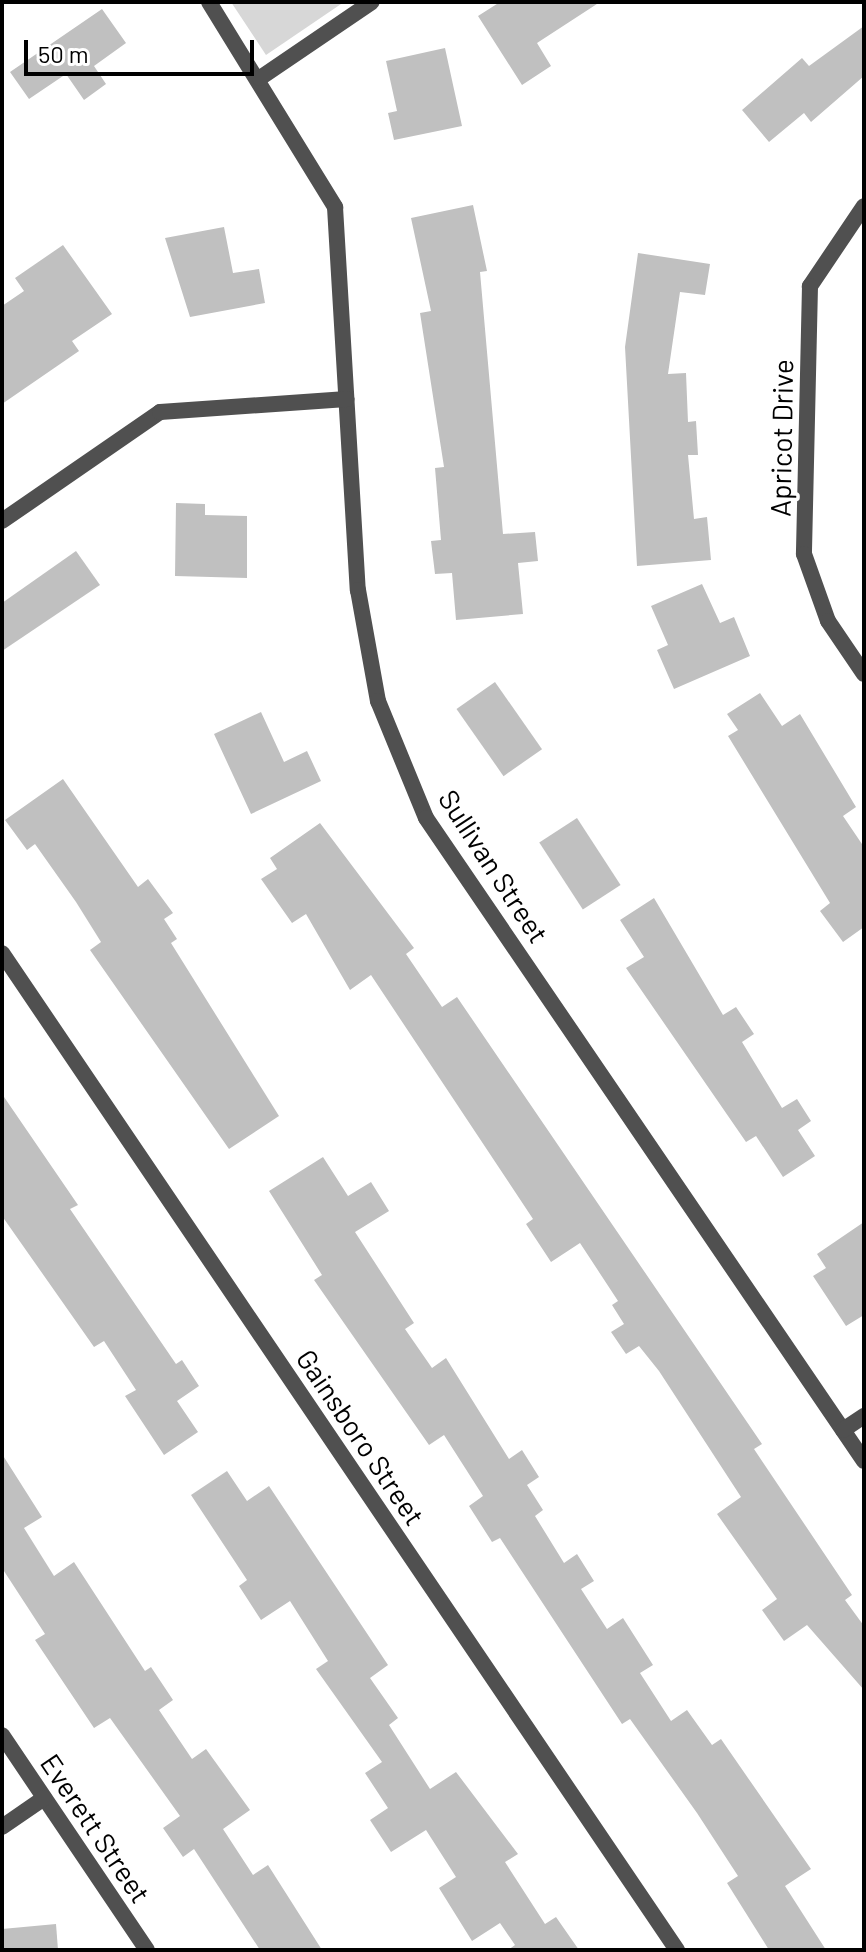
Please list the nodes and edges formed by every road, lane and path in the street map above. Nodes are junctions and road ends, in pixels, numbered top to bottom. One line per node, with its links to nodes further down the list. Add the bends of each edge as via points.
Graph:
1 (209, 2): 3 (street, Sullivan Street)
2 (372, 2): 3 (street)
3 (260, 78): 5 (street, Sullivan Street, via 335,207)
4 (864, 206): 7 (street, Apricot Drive, via 810,286 804,554 828,621)
5 (347, 399): 6 (street, via 160,412); 10 (street, Sullivan Street, via 358,590 378,701 426,818)
6 (2, 521)
7 (864, 674)
8 (2, 953): 16 (street, Gainsboro Street)
9 (864, 1416): 10 (street)
10 (843, 1430): 11 (street, Sullivan Street)
11 (864, 1461)
12 (2, 1735): 13 (street, Everett Street)
13 (44, 1798): 14 (street); 15 (street, Everett Street)
14 (2, 1827)
15 (147, 1950)
16 (677, 1950)

